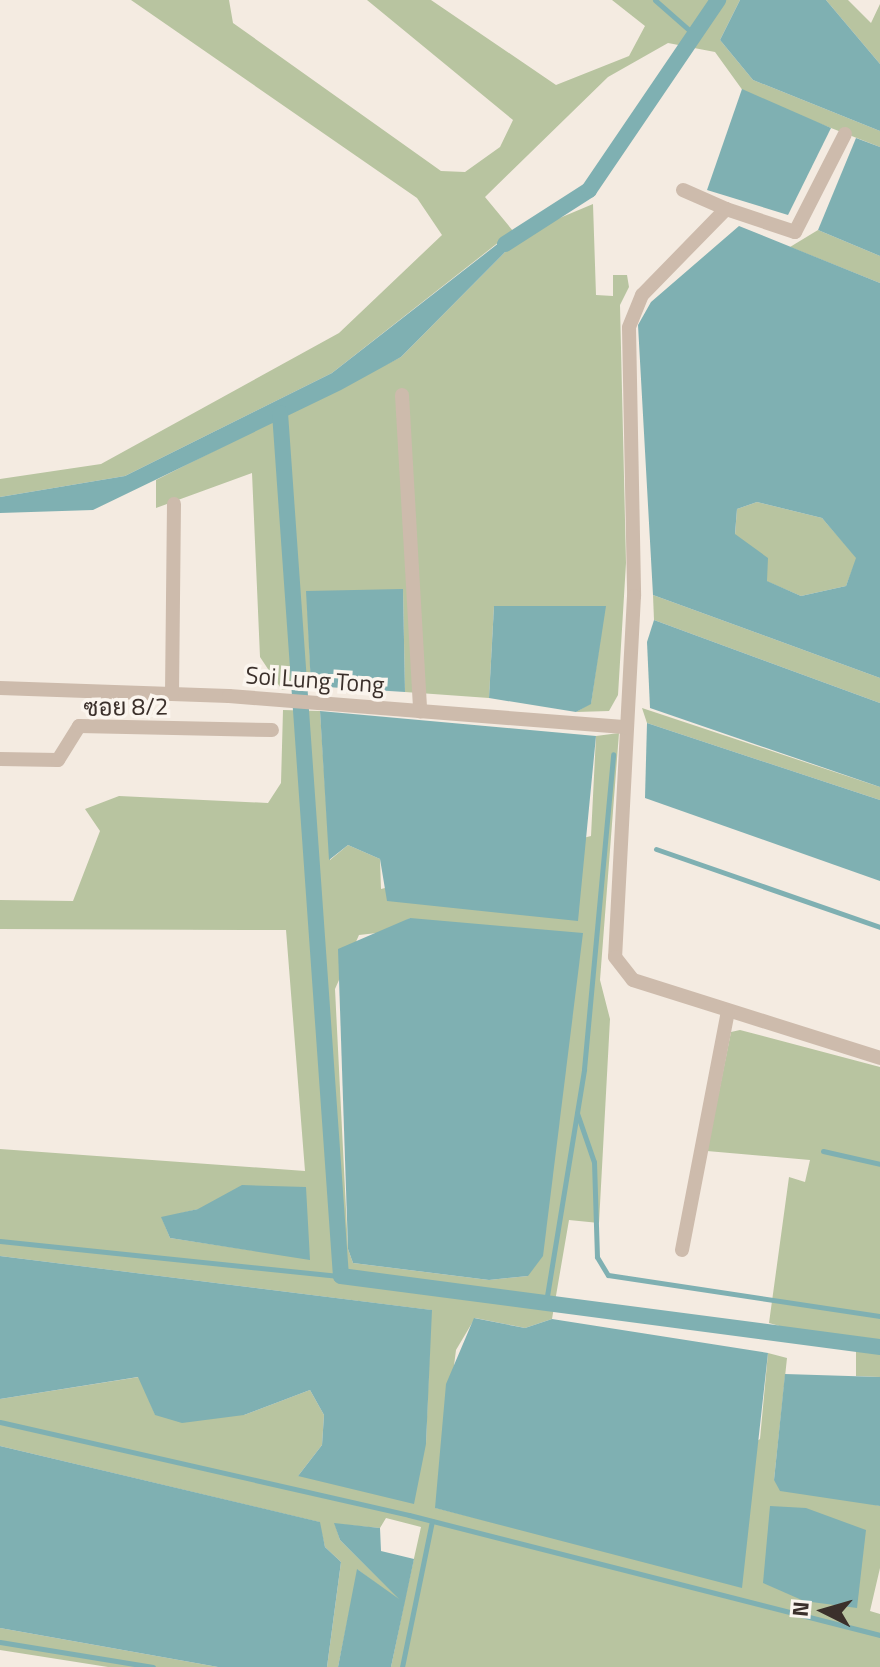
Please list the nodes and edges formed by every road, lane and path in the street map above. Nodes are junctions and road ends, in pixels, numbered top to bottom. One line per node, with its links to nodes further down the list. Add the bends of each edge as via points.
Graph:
1 (845, 134): 3 (street, via 795,232)
2 (683, 190): 3 (street)
3 (726, 209): 9 (street, via 642,295 629,328 634,596)
4 (402, 395): 8 (street)
5 (174, 504): 7 (street)
6 (0, 688): 7 (street, Soi Lung Tong)
7 (172, 694): 8 (street, Soi Lung Tong)
8 (420, 711): 9 (street, Soi Lung Tong)
9 (627, 727): 12 (street, via 615,957 633,980)
10 (272, 730): 11 (street, ซอย 8/2, via 79,726 58,760)
11 (0, 759)
12 (728, 1012): 13 (street); 14 (street)
13 (880, 1058)
14 (682, 1250)

